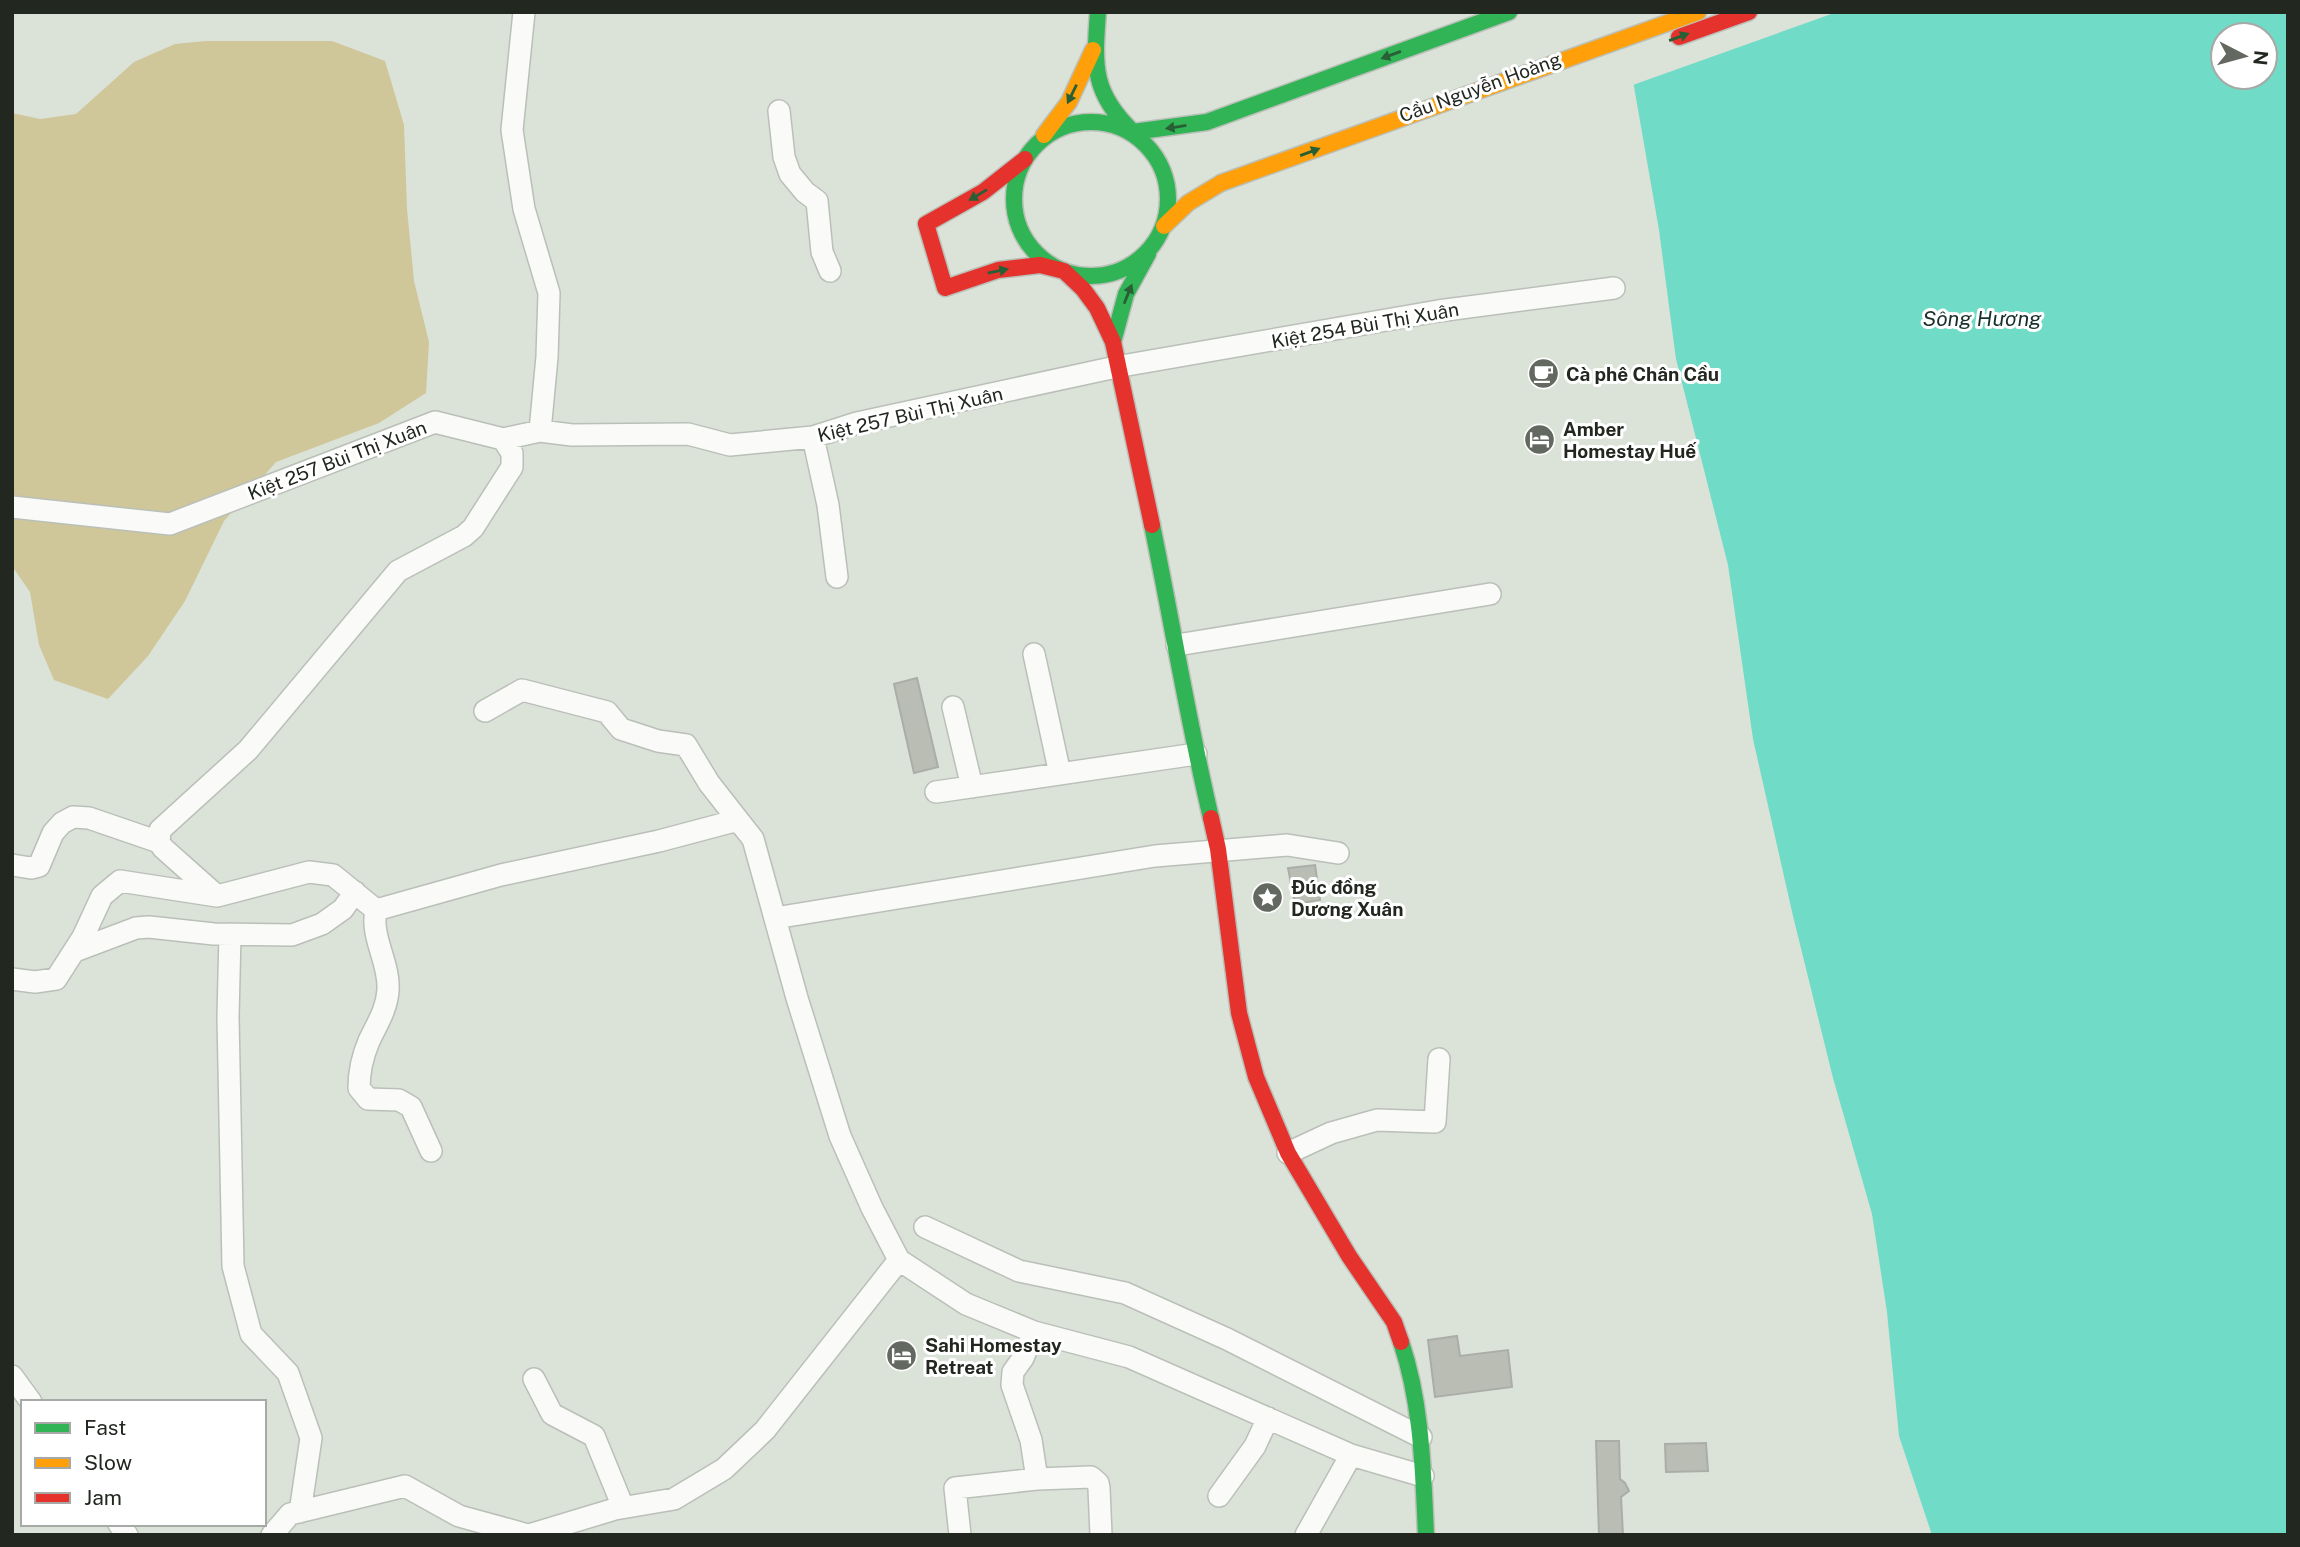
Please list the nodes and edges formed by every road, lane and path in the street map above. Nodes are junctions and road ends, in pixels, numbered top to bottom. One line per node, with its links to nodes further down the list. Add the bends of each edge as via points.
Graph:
1 (524, 12): 23 (street, via 512,130 524,208 549,293)
2 (1098, 12): 6 (main road)
3 (1509, 12): 10 (main road, one-way to 10)
4 (1699, 12): 15 (main road, Cầu Nguyễn Hoàng, one-way to 4)
5 (1749, 12): 7 (main road, one-way to 5)
6 (1096, 44): 11 (main road, via 1098,86 1114,116); 12 (main road, one-way to 12, via 1069,102)
7 (1658, 45)
8 (1270, 83): 10 (main road)
9 (779, 111): 19 (street, via 784,157 796,182 817,201 822,252)
10 (1207, 122): 11 (main road, one-way to 11)
11 (1133, 132): 12 (main road, via 1110,123 1086,121 1062,127); 16 (main road, via 1153,150 1165,174 1169,200)
12 (1041, 140): 13 (main road)
13 (1025, 159): 18 (main road, via 1016,182 1014,206 1021,231 1034,251); 18 (main road, one-way to 18, via 983,192 926,224 945,288 991,272)
14 (1301, 171): 15 (main road, Cầu Nguyễn Hoàng)
15 (1221, 183): 16 (main road, Cầu Nguyễn Hoàng, via 1188,203)
16 (1164, 226): 17 (main road)
17 (1150, 250): 18 (main road, via 1130,267 1105,275 1078,276); 21 (main road, one-way to 17, via 1126,294)
18 (1054, 267): 21 (main road, via 1092,300)
19 (830, 271)
20 (1615, 288): 22 (street, Kiệt 254 Bùi Thị Xuân, via 1438,311)
21 (1113, 342): 22 (main road)
22 (1116, 368): 24 (street, Kiệt 257 Bùi Thị Xuân); 29 (main road)
23 (540, 431): 24 (street, Kiệt 257 Bùi Thị Xuân, via 688,434 730,445); 25 (street, Kiệt 257 Bùi Thị Xuân)
24 (813, 437): 27 (street)
25 (503, 439): 26 (street, Kiệt 257 Bùi Thị Xuân, via 435,422 170,524); 38 (street, via 512,453 512,467 473,528 398,571 248,750 163,827)
26 (12, 507)
27 (838, 577)
28 (1490, 594): 29 (street)
29 (1177, 645): 33 (main road)
30 (1034, 654): 34 (street)
31 (953, 707): 35 (street)
32 (485, 711): 37 (street, via 522,690 607,712 621,729 686,745)
33 (1196, 754): 34 (street); 39 (main road)
34 (1060, 774): 35 (street)
35 (972, 787): 36 (street)
36 (936, 792)
37 (738, 820): 44 (street, via 501,875); 45 (street, via 753,839)
38 (159, 842): 41 (street, via 89,818 73,817 53,833 39,866); 43 (street)
39 (1218, 849): 40 (street, via 1287,845); 45 (street); 51 (main road, via 1239,1013 1256,1077)
40 (1338, 853)
41 (12, 864)
42 (355, 892): 43 (street, via 333,875 309,872); 44 (street); 46 (street, via 343,909 292,935)
43 (217, 896): 47 (street, via 120,881 102,896)
44 (376, 910): 50 (street, via 388,993 365,1052 359,1088 368,1098 399,1100 411,1107)
45 (775, 918): 53 (street, via 840,1136)
46 (230, 934): 47 (street, via 136,928); 65 (street, via 233,1266 251,1334 288,1373 311,1438)
47 (75, 951): 48 (street, via 56,979)
48 (12, 979)
49 (1439, 1059): 51 (street, via 1436,1122 1377,1120 1331,1133)
50 (431, 1151)
51 (1288, 1153): 59 (main road, via 1394,1322 1409,1363)
52 (925, 1227): 59 (street, via 1019,1271 1125,1293)
53 (899, 1260): 54 (street, via 966,1304); 64 (street, via 765,1430 724,1469 674,1499)
54 (1034, 1332): 58 (street, via 1129,1357); 62 (street, via 1013,1372 1012,1385 1031,1440)
55 (12, 1376): 57 (street)
56 (534, 1378): 64 (street, via 552,1414 593,1436)
57 (30, 1400)
58 (1268, 1418): 60 (street); 63 (street, via 1255,1446)
59 (1421, 1437): 61 (main road)
60 (1351, 1455): 61 (street); 70 (street)
61 (1423, 1476): 71 (main road)
62 (1037, 1479): 68 (street, via 955,1488); 69 (street, via 1095,1480)
63 (1219, 1496)
64 (622, 1507): 67 (street)
65 (299, 1512): 66 (street, via 290,1514); 67 (street, via 405,1486 459,1516)
66 (272, 1535)
67 (529, 1535)
68 (960, 1535)
69 (1101, 1535)
70 (1306, 1535)
71 (1426, 1535)

